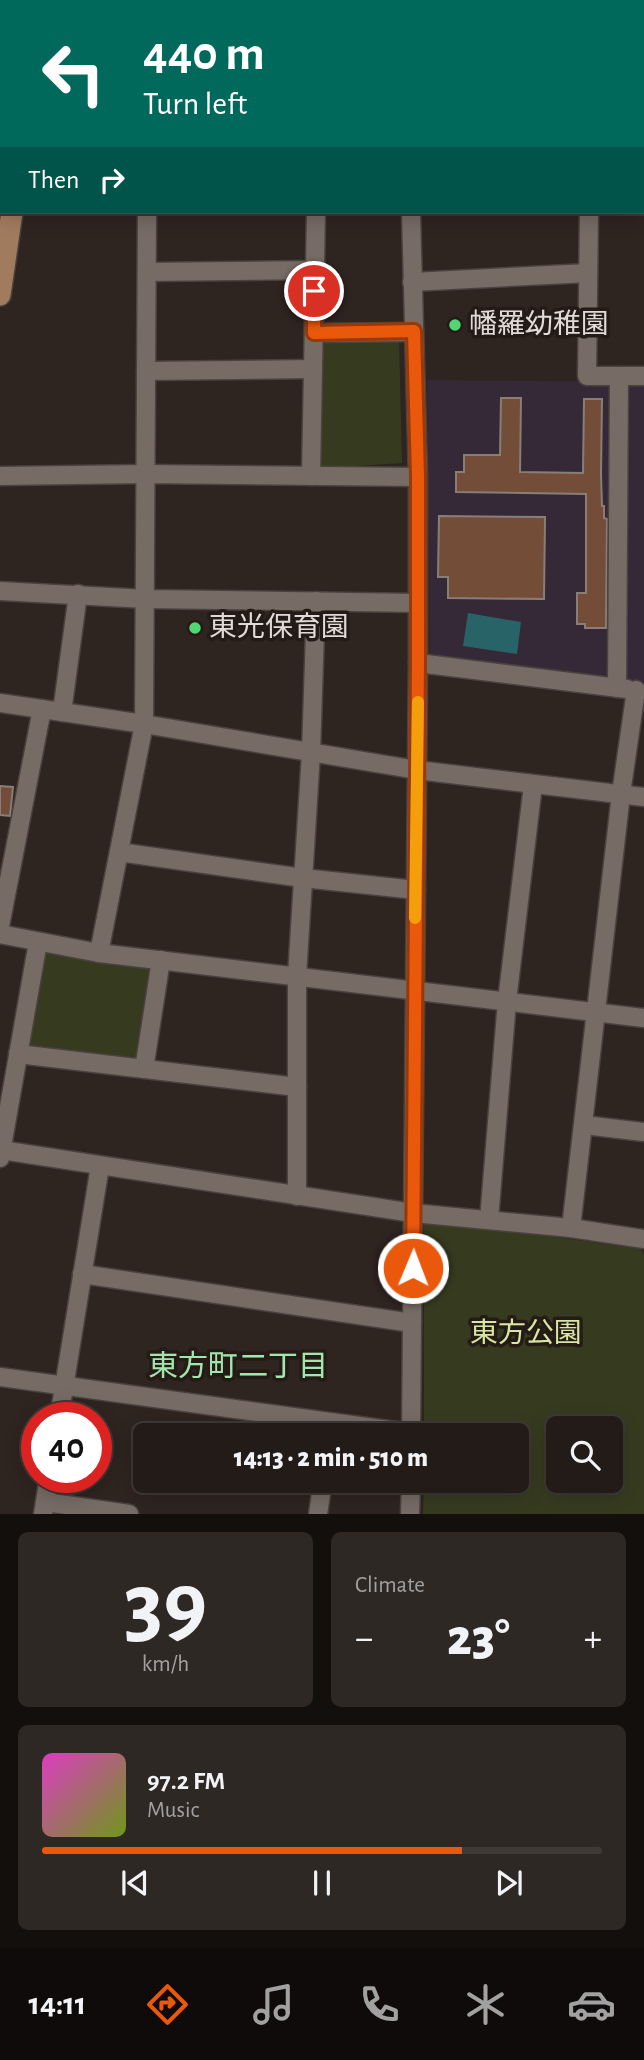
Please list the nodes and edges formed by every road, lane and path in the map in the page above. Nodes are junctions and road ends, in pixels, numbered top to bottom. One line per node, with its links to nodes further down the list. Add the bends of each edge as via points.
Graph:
1 (12, 214): 10 (main road)
2 (147, 214): 7 (street)
3 (316, 214): 6 (street)
4 (411, 214): 9 (street)
5 (589, 214): 8 (street)
6 (315, 270): 7 (street); 12 (street)
7 (147, 272): 14 (street)
8 (588, 273): 9 (street); 15 (street, via 587,376)
9 (412, 282): 11 (street)
10 (0, 295)
11 (414, 331): 12 (street); 20 (street)
12 (314, 333): 13 (street)
13 (313, 369): 14 (street); 19 (street)
14 (146, 371): 17 (street)
15 (618, 376): 16 (street); 27 (street)
16 (644, 376)
17 (146, 474): 18 (street); 19 (street); 23 (street)
18 (0, 476)
19 (311, 476): 20 (street)
20 (418, 477): 25 (street)
21 (0, 591): 22 (street)
22 (78, 594): 23 (street); 31 (street)
23 (146, 599): 24 (street); 32 (street)
24 (317, 601): 25 (street); 33 (street)
25 (417, 603): 26 (street)
26 (418, 663): 27 (street); 34 (street)
27 (617, 688): 28 (street)
28 (640, 691): 36 (street)
29 (0, 703): 30 (street)
30 (42, 709): 31 (street); 41 (street)
31 (62, 712): 32 (street)
32 (144, 724): 33 (street); 38 (street)
33 (312, 753): 34 (street); 39 (street)
34 (416, 771): 35 (street); 40 (street)
35 (533, 785): 36 (street); 48 (street)
36 (621, 794): 37 (street); 49 (street)
37 (644, 797)
38 (119, 852): 39 (street); 44 (street)
39 (303, 878): 40 (street); 46 (street)
40 (416, 890): 47 (street)
41 (0, 926)
42 (0, 934): 43 (street)
43 (38, 942): 44 (street); 51 (street)
44 (99, 953): 45 (street)
45 (161, 960): 46 (street); 52 (street)
46 (297, 976): 47 (street); 53 (street)
47 (415, 990): 48 (street); 59 (street)
48 (506, 1001): 49 (street); 60 (street)
49 (598, 1012): 50 (street); 54 (street)
50 (644, 1018)
51 (18, 1054): 52 (street); 56 (street)
52 (144, 1069): 53 (street)
53 (297, 1087): 58 (street)
54 (584, 1125): 55 (street); 61 (street)
55 (644, 1132)
56 (1, 1150): 57 (street)
57 (100, 1166): 58 (street); 63 (street)
58 (297, 1196): 59 (street)
59 (413, 1213): 60 (street); 64 (street)
60 (489, 1220): 61 (street)
61 (571, 1228): 62 (street)
62 (644, 1240)
63 (82, 1275): 64 (street); 66 (street)
64 (412, 1323): 69 (street)
65 (0, 1377): 66 (street)
66 (64, 1386): 67 (street); 68 (street)
67 (62, 1402)
68 (293, 1423)
69 (411, 1423)
70 (321, 1493): 74 (street)
71 (411, 1493): 75 (street)
72 (44, 1508): 73 (street)
73 (129, 1514)
74 (318, 1514)
75 (410, 1514)

